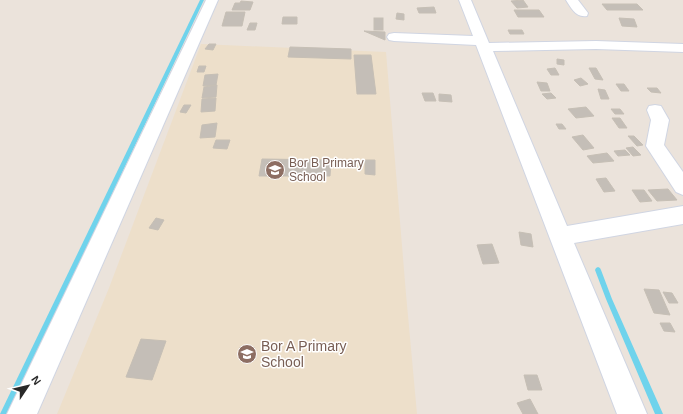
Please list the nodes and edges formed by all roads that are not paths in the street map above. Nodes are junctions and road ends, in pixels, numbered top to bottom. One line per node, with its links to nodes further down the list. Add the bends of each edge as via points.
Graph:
1 (212, 0): 12 (street)
2 (465, 0): 6 (street)
3 (572, 0): 4 (street)
4 (582, 13)
5 (394, 37): 6 (street)
6 (482, 44): 7 (street); 11 (street)
7 (683, 48)
8 (655, 110): 9 (street, via 660,120 654,146)
9 (683, 187)
10 (683, 215): 11 (street)
11 (561, 236): 13 (street)
12 (22, 414)
13 (632, 414)

